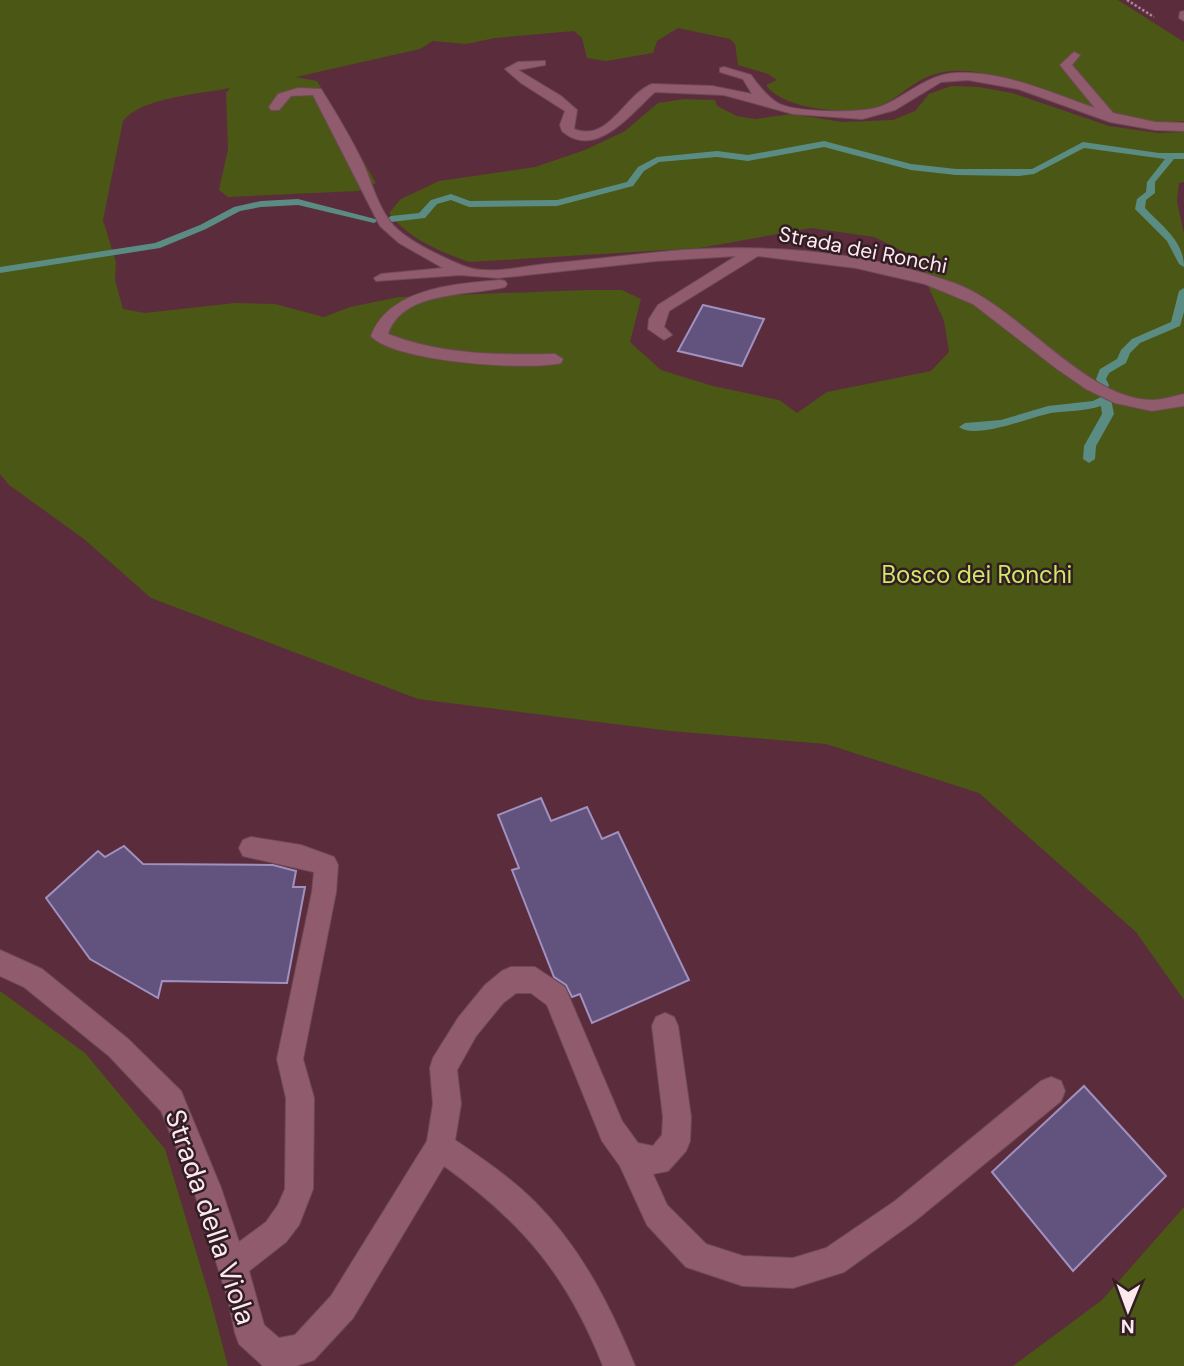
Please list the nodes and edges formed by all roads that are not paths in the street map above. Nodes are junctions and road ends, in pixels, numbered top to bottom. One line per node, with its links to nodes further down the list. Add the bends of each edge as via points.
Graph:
1 (1074, 55): 6 (street, via 1066,65)
2 (541, 63): 4 (street, via 511,69 564,103 570,110 568,131 575,136 595,135 652,88 738,94)
3 (724, 70): 4 (street, via 747,77)
4 (774, 106): 6 (street, via 836,114 878,113 926,83 969,76)
5 (275, 107): 10 (street, Strada dei Ronchi, via 282,95 293,91 317,92 376,212 393,233)
6 (1110, 118): 7 (street)
7 (1184, 127)
8 (761, 252): 9 (street); 10 (street, Strada dei Ronchi, via 509,272); 14 (street, Strada dei Ronchi, via 873,269 951,287 992,307 1099,390 1144,404)
9 (735, 262): 12 (street, via 663,308 656,329); 13 (street, via 484,285 414,302 391,312 380,325 379,336 422,349 498,361)
10 (460, 271): 11 (street)
11 (381, 278)
12 (664, 335)
13 (555, 359)
14 (1184, 400)
15 (250, 848): 21 (street, via 327,864 290,1059 300,1098 299,1189 276,1232)
16 (0, 963): 21 (street, Strada della Viola, via 33,978 118,1047 171,1101 207,1188)
17 (665, 1026): 20 (street, via 676,1141 658,1161)
18 (1051, 1091): 20 (street, via 905,1211 833,1261 793,1273 743,1271 697,1256 657,1215)
19 (440, 1146): 20 (street, via 447,1104 443,1068 467,1027 494,994 512,980 535,979 555,996 612,1131); 21 (street, Strada della Viola, via 342,1307 303,1349 274,1355 250,1334); 22 (street, via 507,1195 557,1248 604,1327)
20 (630, 1156)
21 (232, 1266)
22 (619, 1366)

